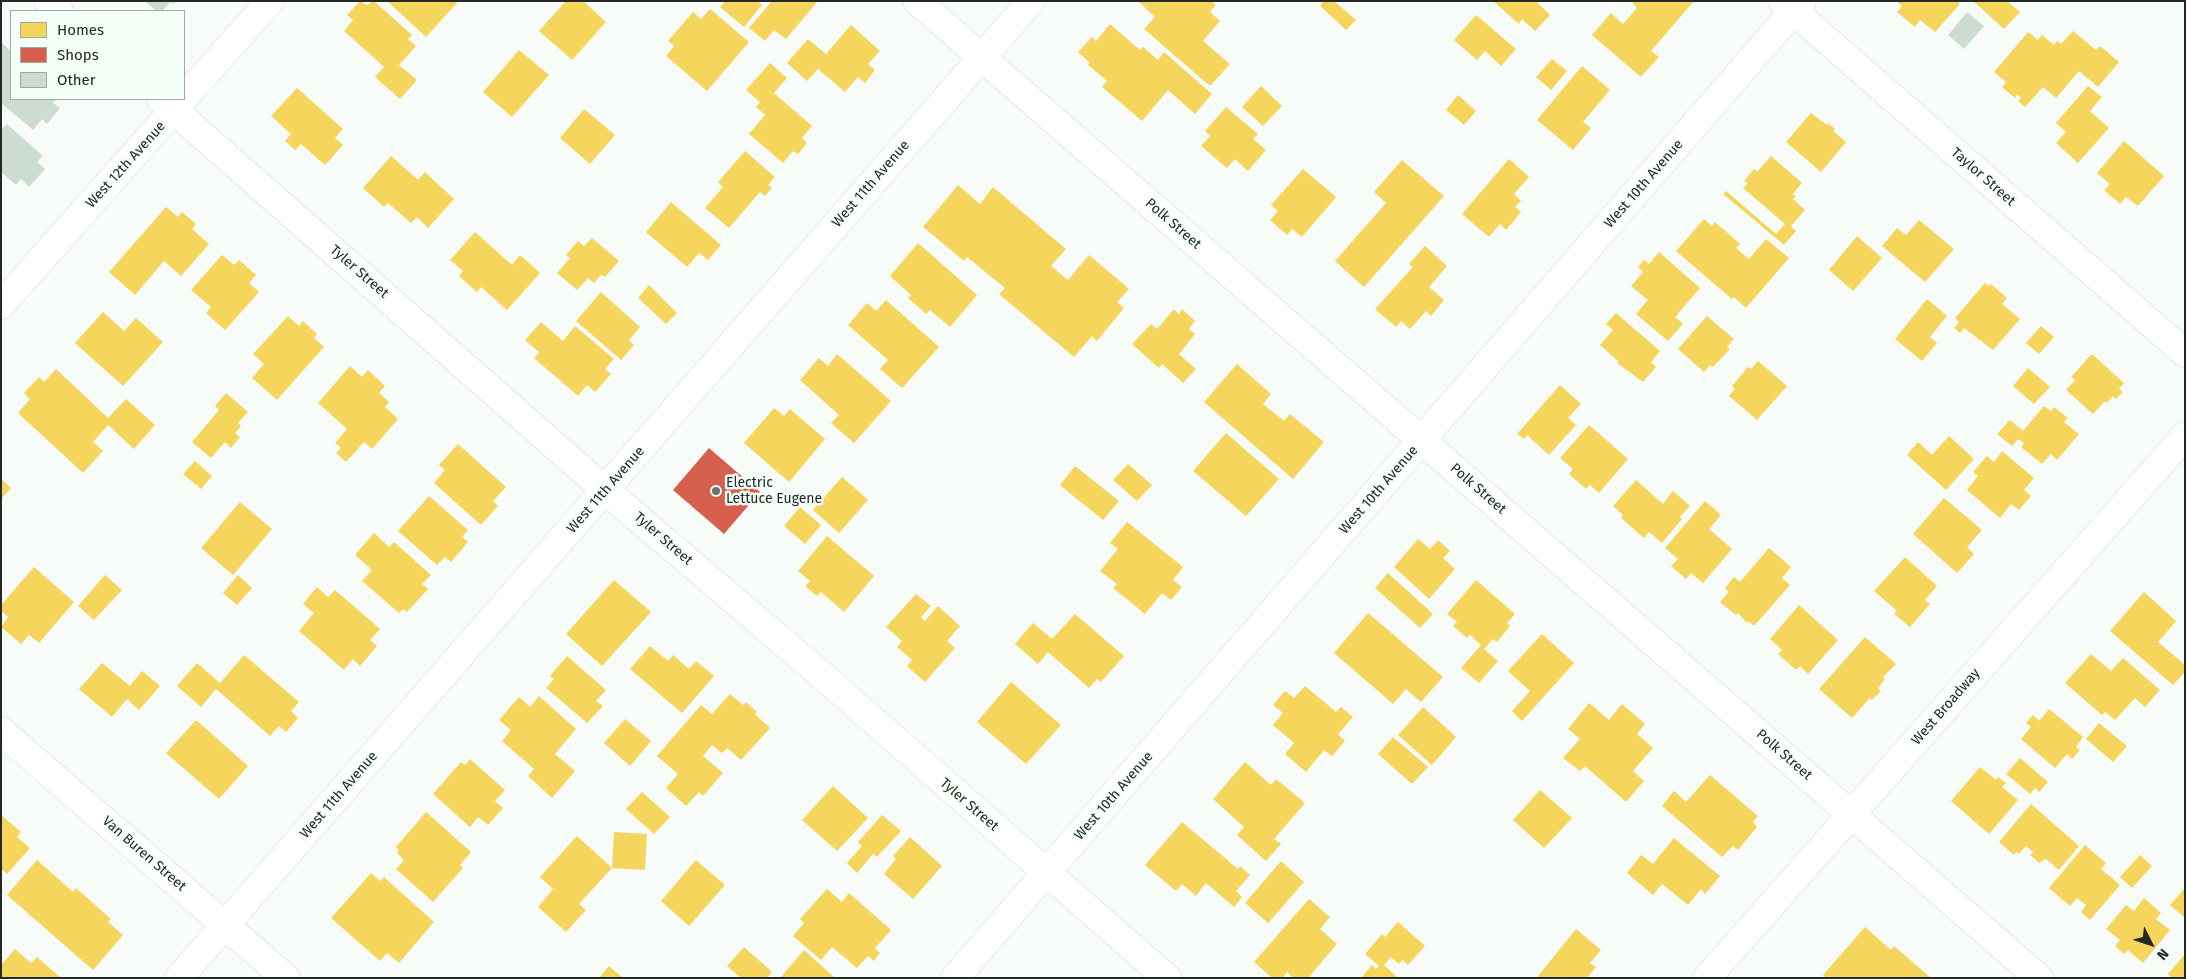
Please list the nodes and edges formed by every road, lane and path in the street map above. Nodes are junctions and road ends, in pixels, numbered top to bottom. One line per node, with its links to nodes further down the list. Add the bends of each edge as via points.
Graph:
1 (48, 1): 6 (street)
2 (270, 1): 8 (street, West 12th Avenue)
3 (917, 1): 7 (street, Polk Street)
4 (1031, 1): 7 (street, West 11th Avenue)
5 (1792, 5): 11 (street, Taylor Street); 13 (street, West 10th Avenue)
6 (58, 10)
7 (982, 58): 13 (street, Polk Street); 14 (street, West 11th Avenue)
8 (185, 87)
9 (168, 104): 10 (street, West 12th Avenue); 14 (street, Tyler Street)
10 (1, 305)
11 (2185, 353)
12 (2185, 436): 16 (street, West Broadway)
13 (1422, 441): 16 (street, Polk Street); 17 (street, West 10th Avenue)
14 (606, 490): 17 (street, Tyler Street); 18 (street, West 11th Avenue)
15 (1, 731): 18 (street, Van Buren Street)
16 (1851, 814): 23 (street, West Broadway); 24 (street, Polk Street)
17 (1047, 874): 21 (street, West 10th Avenue); 22 (street, Tyler Street)
18 (226, 925): 19 (street, West 11th Avenue); 20 (street, Van Buren Street)
19 (179, 978)
20 (286, 978)
21 (955, 978)
22 (1166, 978)
23 (1708, 978)
24 (2039, 978)

